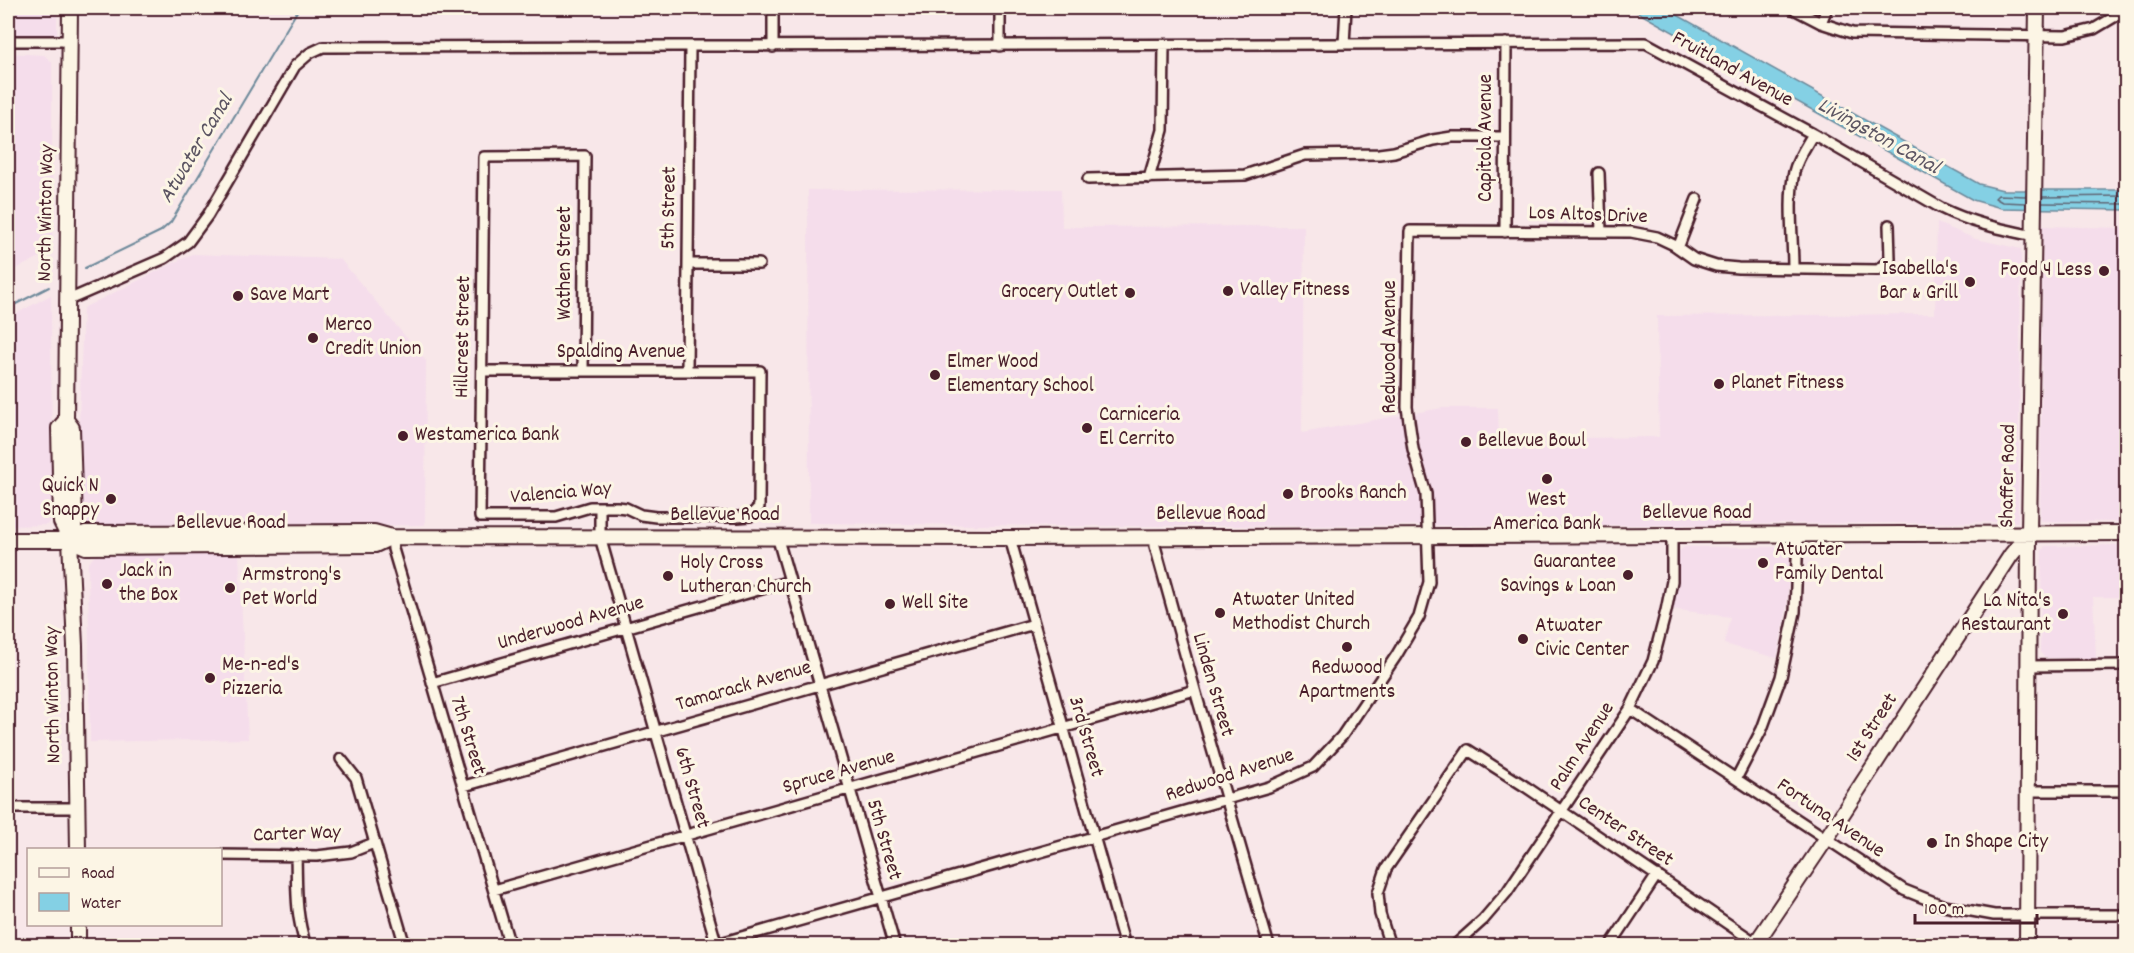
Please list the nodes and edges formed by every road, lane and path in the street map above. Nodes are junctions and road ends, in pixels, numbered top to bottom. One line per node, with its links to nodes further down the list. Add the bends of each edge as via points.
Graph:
1 (70, 8): 12 (main road, North Winton Way)
2 (773, 8): 18 (street)
3 (1000, 8): 16 (street)
4 (1346, 8): 13 (street)
5 (1791, 8): 9 (street)
6 (1827, 8): 9 (street)
7 (2037, 8): 10 (main road, Shaffer Road)
8 (2127, 10): 10 (street, via 2083,32)
9 (1821, 24): 10 (street, via 1852,33)
10 (2037, 35): 30 (main road, Shaffer Road)
11 (8, 41): 12 (street)
12 (70, 41): 35 (main road, North Winton Way)
13 (1344, 44): 14 (street, Fruitland Avenue); 15 (street, Fruitland Avenue)
14 (1506, 44): 19 (street, Fruitland Avenue, via 1646,43); 20 (street, Capitola Avenue)
15 (1164, 45): 16 (street, Fruitland Avenue); 24 (street, via 1162,130)
16 (1000, 46): 18 (street, Fruitland Avenue)
17 (690, 47): 18 (street, Fruitland Avenue); 32 (street, 5th Street); 35 (street, Fruitland Avenue, via 323,47 310,52 295,66 208,215 188,242 165,258)
18 (772, 47)
19 (1813, 134): 30 (street, Fruitland Avenue, via 1961,218); 34 (street, via 1794,171)
20 (1505, 137): 24 (street, via 1452,137 1379,154 1305,154 1245,175); 28 (street, Capitola Avenue)
21 (585, 156): 36 (street, Hillcrest Street, via 484,157); 37 (street, Wathen Street)
22 (1599, 172): 29 (street)
23 (1088, 178): 24 (street)
24 (1149, 178)
25 (1697, 199): 31 (street)
26 (1889, 225): 34 (street, Los Altos Drive, via 1890,259 1878,270)
27 (1410, 231): 28 (street, Los Altos Drive); 48 (street, Redwood Avenue, via 1407,407 1413,449 1426,494)
28 (1505, 232): 29 (street, Los Altos Drive)
29 (1601, 232): 31 (street, Los Altos Drive, via 1657,237)
30 (2034, 236): 43 (main road, Shaffer Road)
31 (1678, 248): 34 (street, Los Altos Drive, via 1694,259 1716,266)
32 (688, 264): 33 (street); 38 (street, 5th Street)
33 (759, 264)
34 (1793, 268)
35 (66, 301): 54 (main road, North Winton Way, via 66,420 59,428 61,522)
36 (482, 371): 37 (street, Spalding Avenue); 41 (street, Hillcrest Street)
37 (583, 371): 38 (street, Spalding Avenue)
38 (687, 371): 40 (street, Spalding Avenue, via 760,370 759,507)
39 (600, 507): 40 (street, Valencia Way, via 626,508 656,517); 41 (street, Valencia Way, via 556,517); 50 (street, 6th Street)
40 (750, 516)
41 (480, 517)
42 (221, 531): 49 (main road, Bellevue Road, via 374,532); 54 (main road, Bellevue Road, via 85,533); 55 (main road)
43 (2029, 533): 44 (main road, Bellevue Road); 45 (main road, Bellevue Road); 60 (main road, Shaffer Road); 79 (main road, 1st Street, via 2004,565)
44 (2127, 533)
45 (1798, 534): 46 (main road, Bellevue Road); 68 (street, via 1795,612 1781,677 1762,729)
46 (1672, 535): 48 (main road, Bellevue Road); 64 (street, Palm Avenue, via 1672,581 1666,611 1653,660)
47 (777, 536): 50 (main road, Bellevue Road); 52 (main road, Bellevue Road); 56 (street, 5th Street)
48 (1428, 536): 51 (main road, Bellevue Road); 73 (street, Redwood Avenue, via 1429,582 1419,617 1342,736 1313,767 1269,787)
49 (392, 537): 50 (main road, Bellevue Road); 55 (main road, Bellevue Road, via 375,545); 61 (street, 7th Street)
50 (600, 537): 58 (street, 6th Street)
51 (1155, 537): 52 (main road, Bellevue Road); 63 (street, Linden Street)
52 (1010, 538): 57 (street, 3rd Street)
53 (8, 540): 54 (main road, Bellevue Road)
54 (70, 540): 55 (main road, Bellevue Road, via 86,547); 75 (main road, North Winton Way)
55 (202, 545)
56 (790, 581): 58 (street, Underwood Avenue); 62 (street, 5th Street)
57 (1034, 624): 62 (street, Tamarack Avenue); 65 (street, 3rd Street)
58 (626, 627): 61 (street, Underwood Avenue); 66 (street, 6th Street)
59 (2127, 665): 60 (street)
60 (2028, 666): 71 (main road, Shaffer Road)
61 (432, 683): 69 (street, 7th Street)
62 (819, 684): 66 (street, Tamarack Avenue); 70 (street, 5th Street)
63 (1195, 690): 65 (street, Spruce Avenue); 73 (street, Linden Street)
64 (1630, 709): 68 (street, Fortuna Avenue); 76 (street, Palm Avenue)
65 (1063, 728): 70 (street, Spruce Avenue); 78 (street, 3rd Street)
66 (655, 731): 69 (street, Tamarack Avenue); 77 (street, 6th Street)
67 (341, 759): 80 (street, via 356,778)
68 (1736, 778): 79 (street, Fortuna Avenue)
69 (464, 786): 85 (street, 7th Street)
70 (850, 789): 77 (street, Spruce Avenue); 86 (street, 5th Street)
71 (2028, 790): 72 (street); 88 (main road, Shaffer Road)
72 (2127, 791)
73 (1226, 798): 78 (street, Redwood Avenue); 98 (street, Linden Street)
74 (8, 808): 75 (street)
75 (77, 808): 81 (main road, North Winton Way)
76 (1562, 812): 84 (street, Center Street); 99 (street, Center Street, via 1468,750 1386,869 1378,893); 100 (street, Palm Avenue, via 1507,892)
77 (685, 834): 85 (street, Spruce Avenue); 95 (street, 6th Street)
78 (1094, 837): 86 (street, Redwood Avenue); 97 (street, 3rd Street)
79 (1826, 839): 88 (street, Fortuna Avenue, via 1904,890 1944,906); 90 (main road, 1st Street)
80 (374, 843): 83 (street, Carter Way, via 351,852); 93 (street)
81 (78, 848)
82 (222, 855): 83 (street, Carter Way)
83 (296, 855): 92 (street, via 298,923)
84 (1657, 875): 90 (street, Center Street); 101 (street)
85 (494, 890): 94 (street, 7th Street)
86 (881, 898): 95 (street, Redwood Avenue); 96 (street, 5th Street)
87 (2127, 915): 88 (street, Fortuna Avenue)
88 (2027, 916): 102 (main road, Shaffer Road)
89 (78, 926): 91 (main road)
90 (1757, 944)
91 (78, 945)
92 (306, 945)
93 (405, 945)
94 (510, 945)
95 (715, 945)
96 (895, 945)
97 (1125, 945)
98 (1269, 945)
99 (1390, 945)
100 (1454, 945)
101 (1610, 945)
102 (2027, 945)

